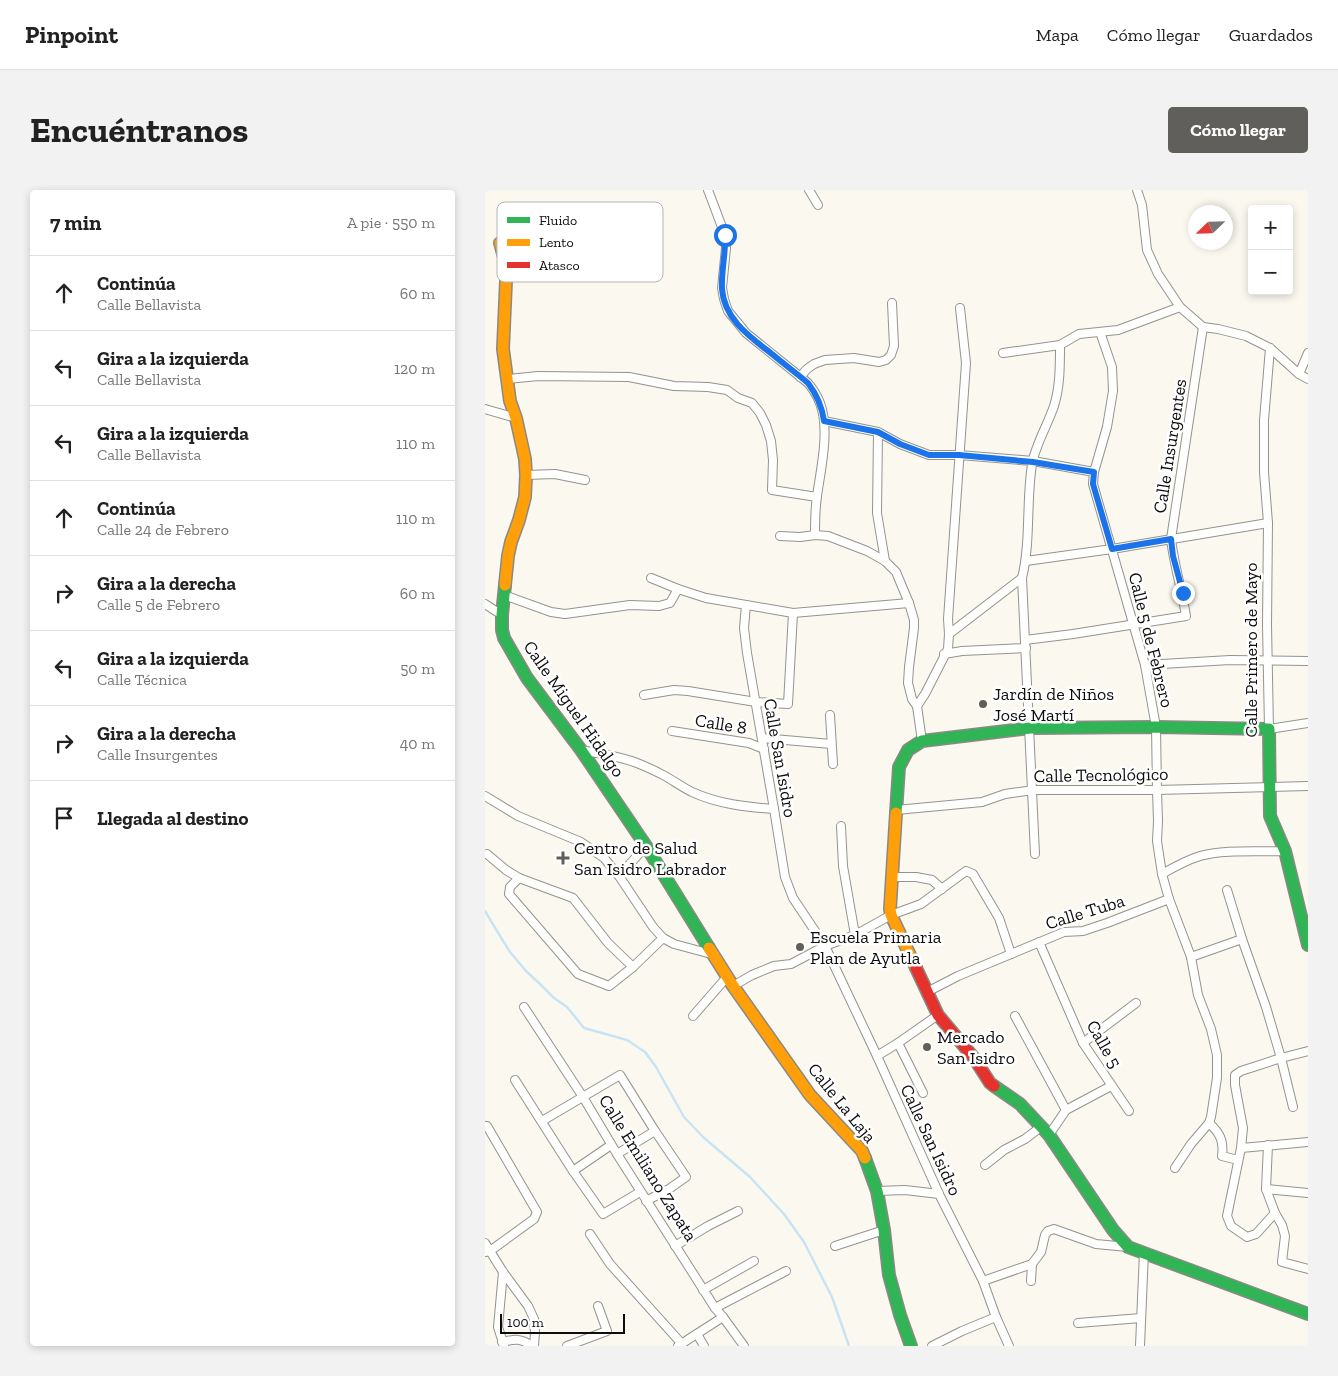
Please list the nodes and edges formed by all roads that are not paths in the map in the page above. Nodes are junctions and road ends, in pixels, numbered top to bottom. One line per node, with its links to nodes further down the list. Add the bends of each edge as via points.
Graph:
1 (708, 190): 16 (street, via 725,235 722,288 728,311 746,333)
2 (809, 190): 4 (street)
3 (1137, 190): 7 (street, via 1147,250 1158,274)
4 (818, 205)
5 (506, 282): 17 (street, Calle Miguel Hidalgo, via 503,349)
6 (892, 303): 16 (street, via 893,346 886,360 825,360 807,368)
7 (1180, 307): 9 (street); 10 (street, via 1118,330)
8 (960, 308): 23 (street, via 966,363)
9 (1203, 327): 12 (street, via 1246,336); 32 (street, Calle Insurgentes)
10 (1100, 332): 11 (street, via 1079,334); 25 (street, Calle 5 de Febrero, via 1112,368 1113,391)
11 (1060, 345): 13 (street); 24 (street, via 1055,404)
12 (1270, 348): 15 (street); 29 (street, Calle Primero de Mayo, via 1264,420 1264,472)
13 (1003, 353)
14 (1308, 353): 15 (street)
15 (1299, 374): 18 (street)
16 (800, 377): 21 (street, via 816,393)
17 (507, 379): 20 (street, Calle Miguel Hidalgo); 28 (street, via 629,377 674,386 727,390 752,403 766,425 773,460 772,490)
18 (1308, 379)
19 (485, 409): 20 (street)
20 (515, 418): 26 (street, Calle Miguel Hidalgo)
21 (824, 421): 22 (street); 28 (street, via 823,466)
22 (878, 432): 23 (street, via 929,455); 34 (street, via 877,514)
23 (959, 455): 24 (street); 46 (street)
24 (1033, 462): 25 (street); 35 (street)
25 (1094, 472): 33 (street, Calle 5 de Febrero, via 1093,484)
26 (526, 475): 27 (street, via 555,474); 39 (street, Calle Miguel Hidalgo, via 525,496 508,556)
27 (585, 480)
28 (817, 497): 30 (street)
29 (1269, 523): 32 (street); 49 (street, Calle Primero de Mayo)
30 (815, 535): 31 (street); 34 (street, via 828,536)
31 (779, 536)
32 (1171, 539): 33 (street); 45 (street, Calle Insurgentes, via 1186,616)
33 (1112, 549): 35 (street); 45 (street, Calle 5 de Febrero)
34 (885, 561): 40 (street, via 896,572)
35 (1026, 561): 37 (street)
36 (651, 578): 38 (street)
37 (1022, 578): 46 (street); 47 (street)
38 (677, 589): 39 (street, via 670,603 659,606 629,605 565,614); 42 (street)
39 (504, 595): 44 (street, Calle Miguel Hidalgo)
40 (909, 603): 43 (street); 54 (street, via 914,628 908,682)
41 (485, 604): 44 (street)
42 (746, 605): 43 (street); 53 (street, Calle San Isidro, via 744,628)
43 (793, 613): 53 (street, via 788,704)
44 (502, 615): 65 (street, Calle Miguel Hidalgo, via 504,638 527,678)
45 (1133, 625): 47 (street, Calle Insurgentes); 51 (street, Calle 5 de Febrero)
46 (949, 634): 48 (street, via 948,649)
47 (1025, 644): 48 (street, Calle Insurgentes); 58 (street)
48 (944, 654): 54 (street)
49 (1269, 661): 50 (street); 51 (street); 59 (street, Calle Primero de Mayo)
50 (1308, 661)
51 (1145, 665): 57 (street, Calle 5 de Febrero)
52 (644, 695): 53 (street, via 674,690)
53 (755, 702): 61 (street, Calle San Isidro)
54 (917, 706): 62 (street)
55 (830, 715): 63 (street)
56 (1308, 723): 59 (street)
57 (1156, 727): 58 (street); 59 (street); 70 (street, Calle 5 de Febrero)
58 (1030, 728): 62 (street); 69 (street)
59 (1269, 729): 68 (street, Calle Primero de Mayo)
60 (672, 731): 64 (street, Calle 8, via 749,743)
61 (762, 738): 63 (street, Calle 8); 64 (street, Calle San Isidro)
62 (922, 741): 73 (street, via 908,750 899,767)
63 (831, 744): 66 (street)
64 (764, 749): 72 (street, Calle San Isidro)
65 (581, 750): 72 (street, via 636,762 721,802); 75 (street, Calle Miguel Hidalgo)
66 (833, 764)
67 (1308, 786): 68 (street, Calle Tecnológico)
68 (1269, 787): 70 (street, Calle Tecnológico); 76 (street, Calle Primero de Mayo, via 1270,816)
69 (1033, 790): 70 (street, Calle Tecnológico); 73 (street, Calle Tecnológico, via 1005,794 982,802); 78 (street)
70 (1157, 790): 79 (street, Calle 5 de Febrero, via 1157,841)
71 (485, 796): 80 (street, via 518,816 581,842 604,858)
72 (775, 809): 93 (street, Calle San Isidro, via 785,877 793,898)
73 (897, 810): 81 (street)
74 (841, 826): 88 (street, via 843,866)
75 (647, 846): 80 (street); 95 (street, Calle Miguel Hidalgo)
76 (1285, 852): 79 (street, via 1218,852 1182,863); 86 (street, Calle Primero de Mayo)
77 (487, 854): 82 (street)
78 (1035, 854)
79 (1162, 874): 85 (street, Calle 5 de Febrero)
80 (619, 876): 89 (street)
81 (892, 877): 83 (street, via 932,880); 87 (street)
82 (519, 878): 97 (street, via 573,898 608,943); 97 (street, via 509,894 578,974 609,986)
83 (942, 889): 87 (street, via 921,904); 94 (street, via 966,871 973,874 999,918)
84 (1227, 890): 90 (street)
85 (1169, 899): 91 (street, Calle Tuba, via 1083,931 1064,932); 96 (street, Calle 5 de Febrero)
86 (1304, 908): 92 (street, Calle Primero de Mayo)
87 (891, 915): 88 (street); 99 (street)
88 (855, 935): 93 (street)
89 (663, 938): 95 (street); 97 (street)
90 (1242, 939): 96 (street); 109 (street)
91 (1039, 942): 94 (street, Calle Tuba); 106 (street, Calle 5)
92 (1308, 945)
93 (825, 946): 98 (street, via 791,964 774,966); 108 (street, Calle San Isidro)
94 (1011, 954): 99 (street, Calle Tuba)
95 (715, 955): 98 (street, Calle Miguel Hidalgo)
96 (1191, 957): 118 (street, Calle 5 de Febrero, via 1198,995 1217,1055 1217,1078)
97 (633, 967)
98 (730, 981): 103 (street); 132 (street, Calle La Laja, via 810,1095 862,1151)
99 (927, 992): 102 (street)
100 (1136, 1003): 106 (street)
101 (524, 1007): 113 (street, Calle Emiliano Zapata)
102 (938, 1015): 105 (street); 120 (street, via 990,1083 1020,1104)
103 (693, 1016)
104 (1015, 1016): 115 (street)
105 (898, 1043): 108 (street); 112 (street)
106 (1083, 1043): 111 (street, Calle 5)
107 (1308, 1051): 109 (street)
108 (877, 1056): 135 (street, Calle San Isidro)
109 (1281, 1058): 114 (street); 125 (street, via 1235,1075 1243,1128)
110 (515, 1080): 117 (street)
111 (1111, 1086): 115 (street, Calle 5); 116 (street)
112 (923, 1092)
113 (583, 1097): 117 (street); 121 (street, via 621,1075); 123 (street, Calle Emiliano Zapata)
114 (1293, 1107)
115 (1066, 1110): 120 (street, Calle 5)
116 (1129, 1111)
117 (542, 1121): 130 (street)
118 (1209, 1123): 127 (street, via 1220,1137 1222,1156); 129 (street)
119 (485, 1126): 145 (street, via 537,1212 534,1219)
120 (1046, 1130): 128 (street, Calle 5, via 1004,1150); 144 (street, via 1113,1230)
121 (655, 1131): 126 (street); 136 (street, via 685,1177)
122 (1308, 1142): 124 (street)
123 (611, 1145): 126 (street, Calle Emiliano Zapata); 130 (street)
124 (1268, 1145): 125 (street); 131 (street)
125 (1241, 1148): 127 (street)
126 (617, 1154): 133 (street, Calle Emiliano Zapata)
127 (1238, 1160): 138 (street, via 1227,1216 1231,1226 1247,1237 1256,1234)
128 (985, 1165)
129 (1175, 1168)
130 (573, 1171): 133 (street, via 603,1214)
131 (1266, 1189): 134 (street); 138 (street)
132 (877, 1191): 135 (street); 139 (street, Calle La Laja)
133 (641, 1192): 136 (street, Calle Emiliano Zapata)
134 (1308, 1193)
135 (939, 1194): 152 (street, Calle San Isidro)
136 (646, 1201): 142 (street, Calle Emiliano Zapata)
137 (738, 1211): 142 (street)
138 (1275, 1213): 149 (street, via 1285,1236 1282,1262)
139 (884, 1230): 143 (street); 169 (street, Calle La Laja, via 889,1275)
140 (590, 1234): 164 (street, via 609,1264)
141 (485, 1243): 145 (street)
142 (675, 1246): 154 (street, Calle Emiliano Zapata)
143 (835, 1246)
144 (1129, 1247): 146 (street); 148 (street, via 1095,1244 1054,1229 1045,1235 1041,1252)
145 (488, 1251): 151 (street)
146 (1144, 1252): 157 (street); 160 (street)
147 (754, 1261): 154 (street)
148 (1032, 1264): 152 (street); 153 (street)
149 (1308, 1269)
150 (786, 1271): 156 (street)
151 (503, 1272): 163 (street, via 498,1327); 165 (street, via 534,1319)
152 (983, 1281): 158 (street, Calle San Isidro)
153 (1031, 1281)
154 (703, 1290): 156 (street, Calle Emiliano Zapata)
155 (598, 1306): 166 (street, via 607,1331)
156 (715, 1308): 159 (street, Calle Emiliano Zapata)
157 (1308, 1314)
158 (996, 1316): 170 (street); 171 (street, Calle San Isidro)
159 (723, 1317): 162 (street); 168 (street, Calle Emiliano Zapata)
160 (1141, 1318): 161 (street); 172 (street)
161 (1078, 1323)
162 (697, 1334): 164 (street); 167 (street)
163 (503, 1344): 165 (street, via 515,1340)
164 (680, 1345)
165 (533, 1346)
166 (567, 1346)
167 (704, 1346)
168 (744, 1346)
169 (911, 1346)
170 (932, 1346)
171 (1009, 1346)
172 (1139, 1346)

